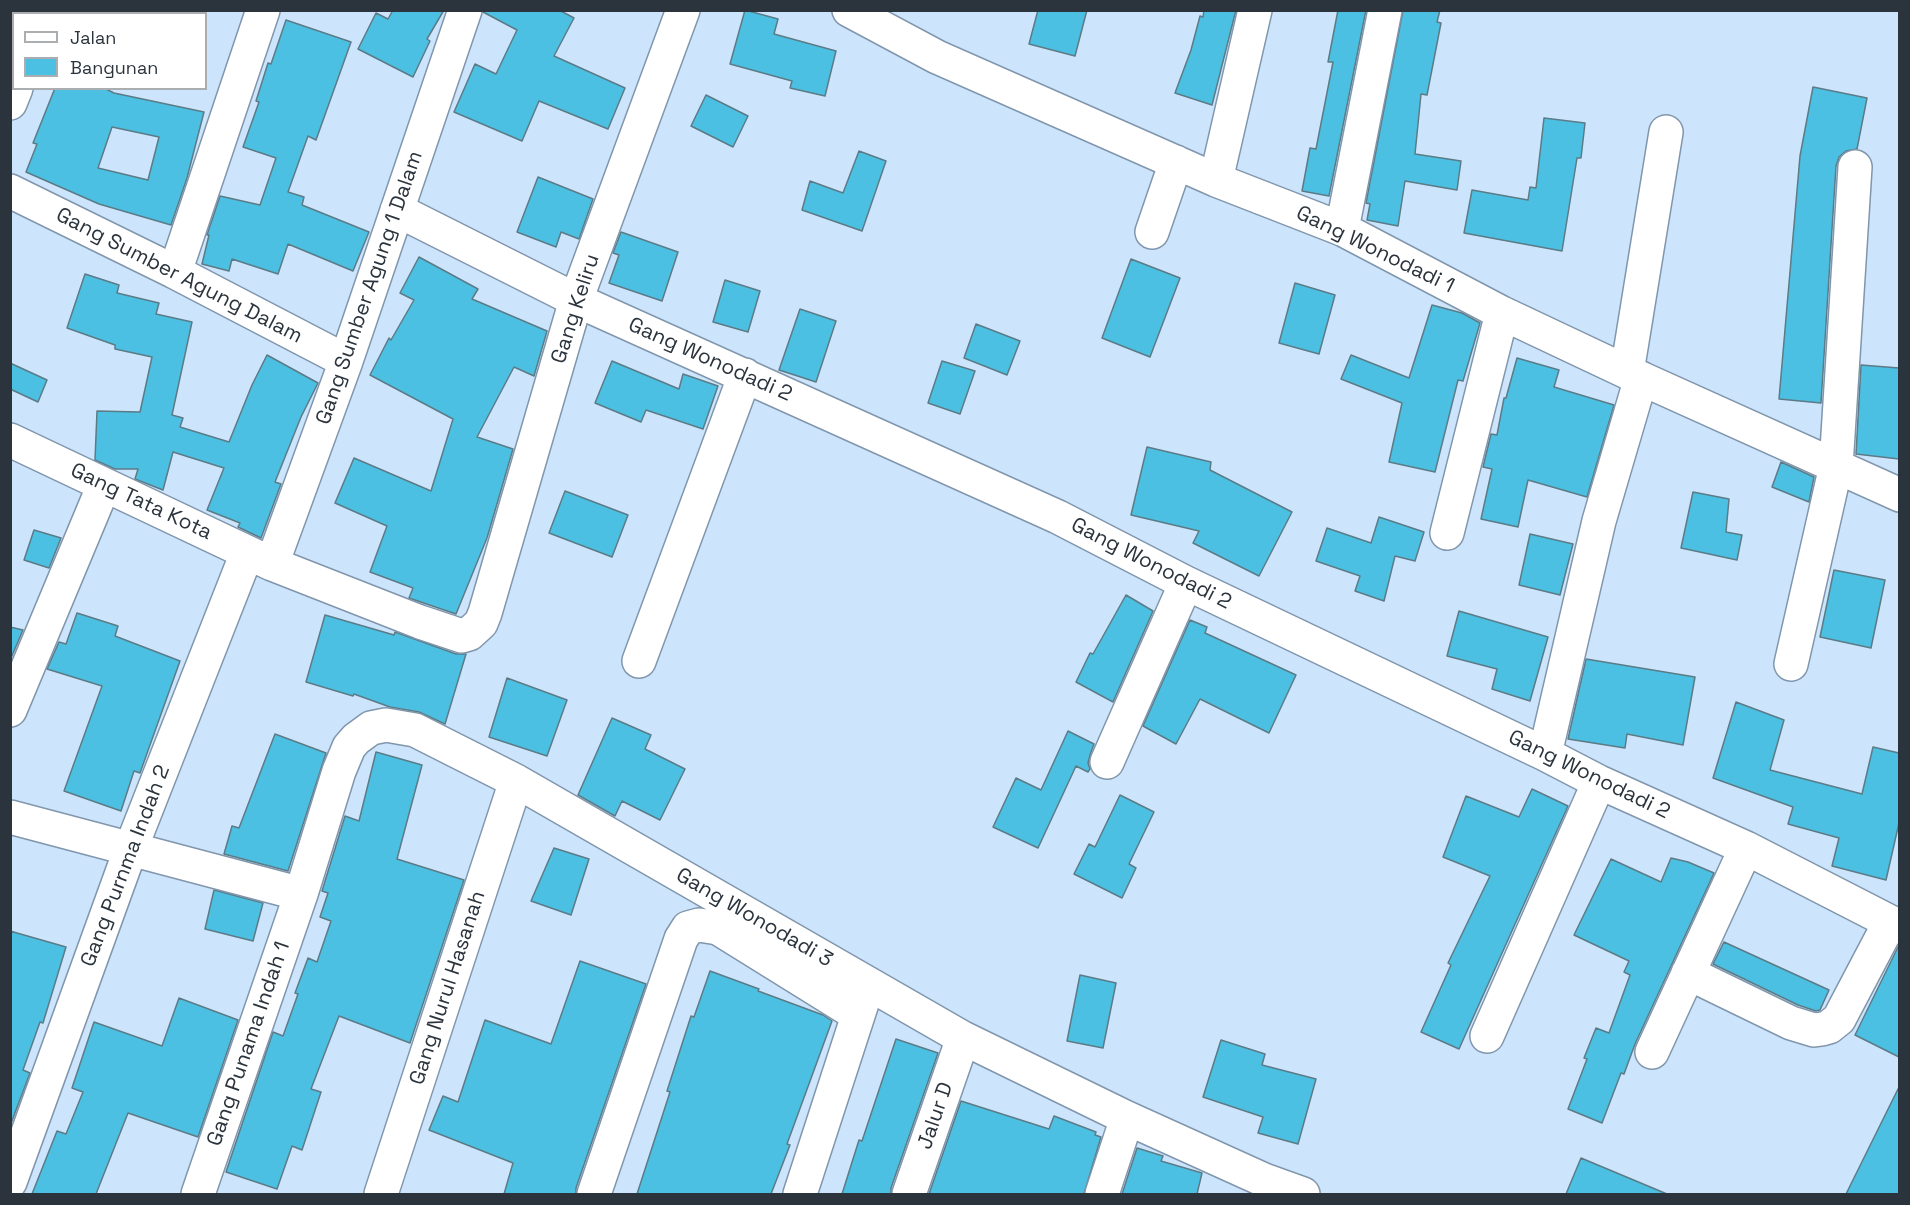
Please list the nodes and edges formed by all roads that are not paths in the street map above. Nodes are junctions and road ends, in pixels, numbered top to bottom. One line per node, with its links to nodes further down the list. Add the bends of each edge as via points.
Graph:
1 (263, 10): 15 (street)
2 (465, 10): 12 (street, Gang Sumber Agung 1 Dalam)
3 (683, 10): 16 (street, Gang Keliru)
4 (849, 10): 8 (street, Gang Wonodadi 1, via 938,57)
5 (1255, 10): 10 (street)
6 (1385, 10): 13 (street)
7 (1666, 132): 20 (street)
8 (1176, 162): 10 (street, Gang Wonodadi 1); 14 (street)
9 (1855, 167): 22 (street)
10 (1216, 180): 13 (street, Gang Wonodadi 1)
11 (10, 191): 15 (street, Gang Sumber Agung Dalam)
12 (397, 210): 16 (street, Gang Wonodadi 2); 18 (street, Gang Sumber Agung 1 Dalam)
13 (1342, 229): 17 (street, Gang Wonodadi 1)
14 (1152, 232)
15 (175, 272): 18 (street, Gang Sumber Agung Dalam)
16 (576, 300): 19 (street, Gang Wonodadi 2); 28 (street, Gang Keliru)
17 (1502, 313): 20 (street, Gang Wonodadi 1); 25 (street)
18 (346, 361): 26 (street, Gang Sumber Agung 1 Dalam)
19 (745, 375): 27 (street, Gang Wonodadi 2, via 1058,517); 29 (street)
20 (1634, 375): 22 (street, Gang Wonodadi 1); 32 (street)
21 (10, 440): 23 (street, Gang Tata Kota)
22 (1836, 466): 24 (street, Gang Wonodadi 1); 30 (street)
23 (104, 484): 26 (street, Gang Tata Kota); 31 (street)
24 (1899, 495)
25 (1447, 533)
26 (260, 559): 28 (street, Gang Tata Kota, via 462,636 477,628); 37 (street, Gang Purnma Indah 2)
27 (1186, 583): 32 (street, Gang Wonodadi 2); 33 (street)
28 (485, 613)
29 (639, 661)
30 (1791, 664)
31 (10, 710)
32 (1545, 754): 35 (street, Gang Wonodadi 2)
33 (1107, 762)
34 (516, 781): 39 (street, Gang Wonodadi 3, via 415,730 386,725 371,728 349,747 342,763); 42 (street, Gang Wonodadi 3); 50 (street, Gang Nurul Hasanah)
35 (1599, 782): 38 (street, Gang Wonodadi 2); 44 (street)
36 (10, 817): 37 (street)
37 (131, 848): 39 (street); 48 (street, Gang Purnma Indah 2)
38 (1746, 849): 40 (street, Gang Wonodadi 2); 41 (street)
39 (301, 894): 49 (street, Gang Punama Indah 1)
40 (1895, 925): 41 (street, via 1839,1019 1822,1029 1791,1023)
41 (1688, 973): 46 (street)
42 (869, 984): 43 (street); 45 (street, Gang Wonodadi 3)
43 (858, 1015): 51 (street, via 718,928 688,928); 52 (street)
44 (1486, 1036)
45 (963, 1038): 47 (street, Gang Wonodadi 3); 53 (street, Jalur D)
46 (1652, 1052)
47 (1127, 1118): 54 (street); 55 (street, Gang Wonodadi 3)
48 (10, 1182)
49 (198, 1194)
50 (381, 1194)
51 (594, 1194)
52 (800, 1194)
53 (909, 1194)
54 (1102, 1194)
55 (1303, 1194)

